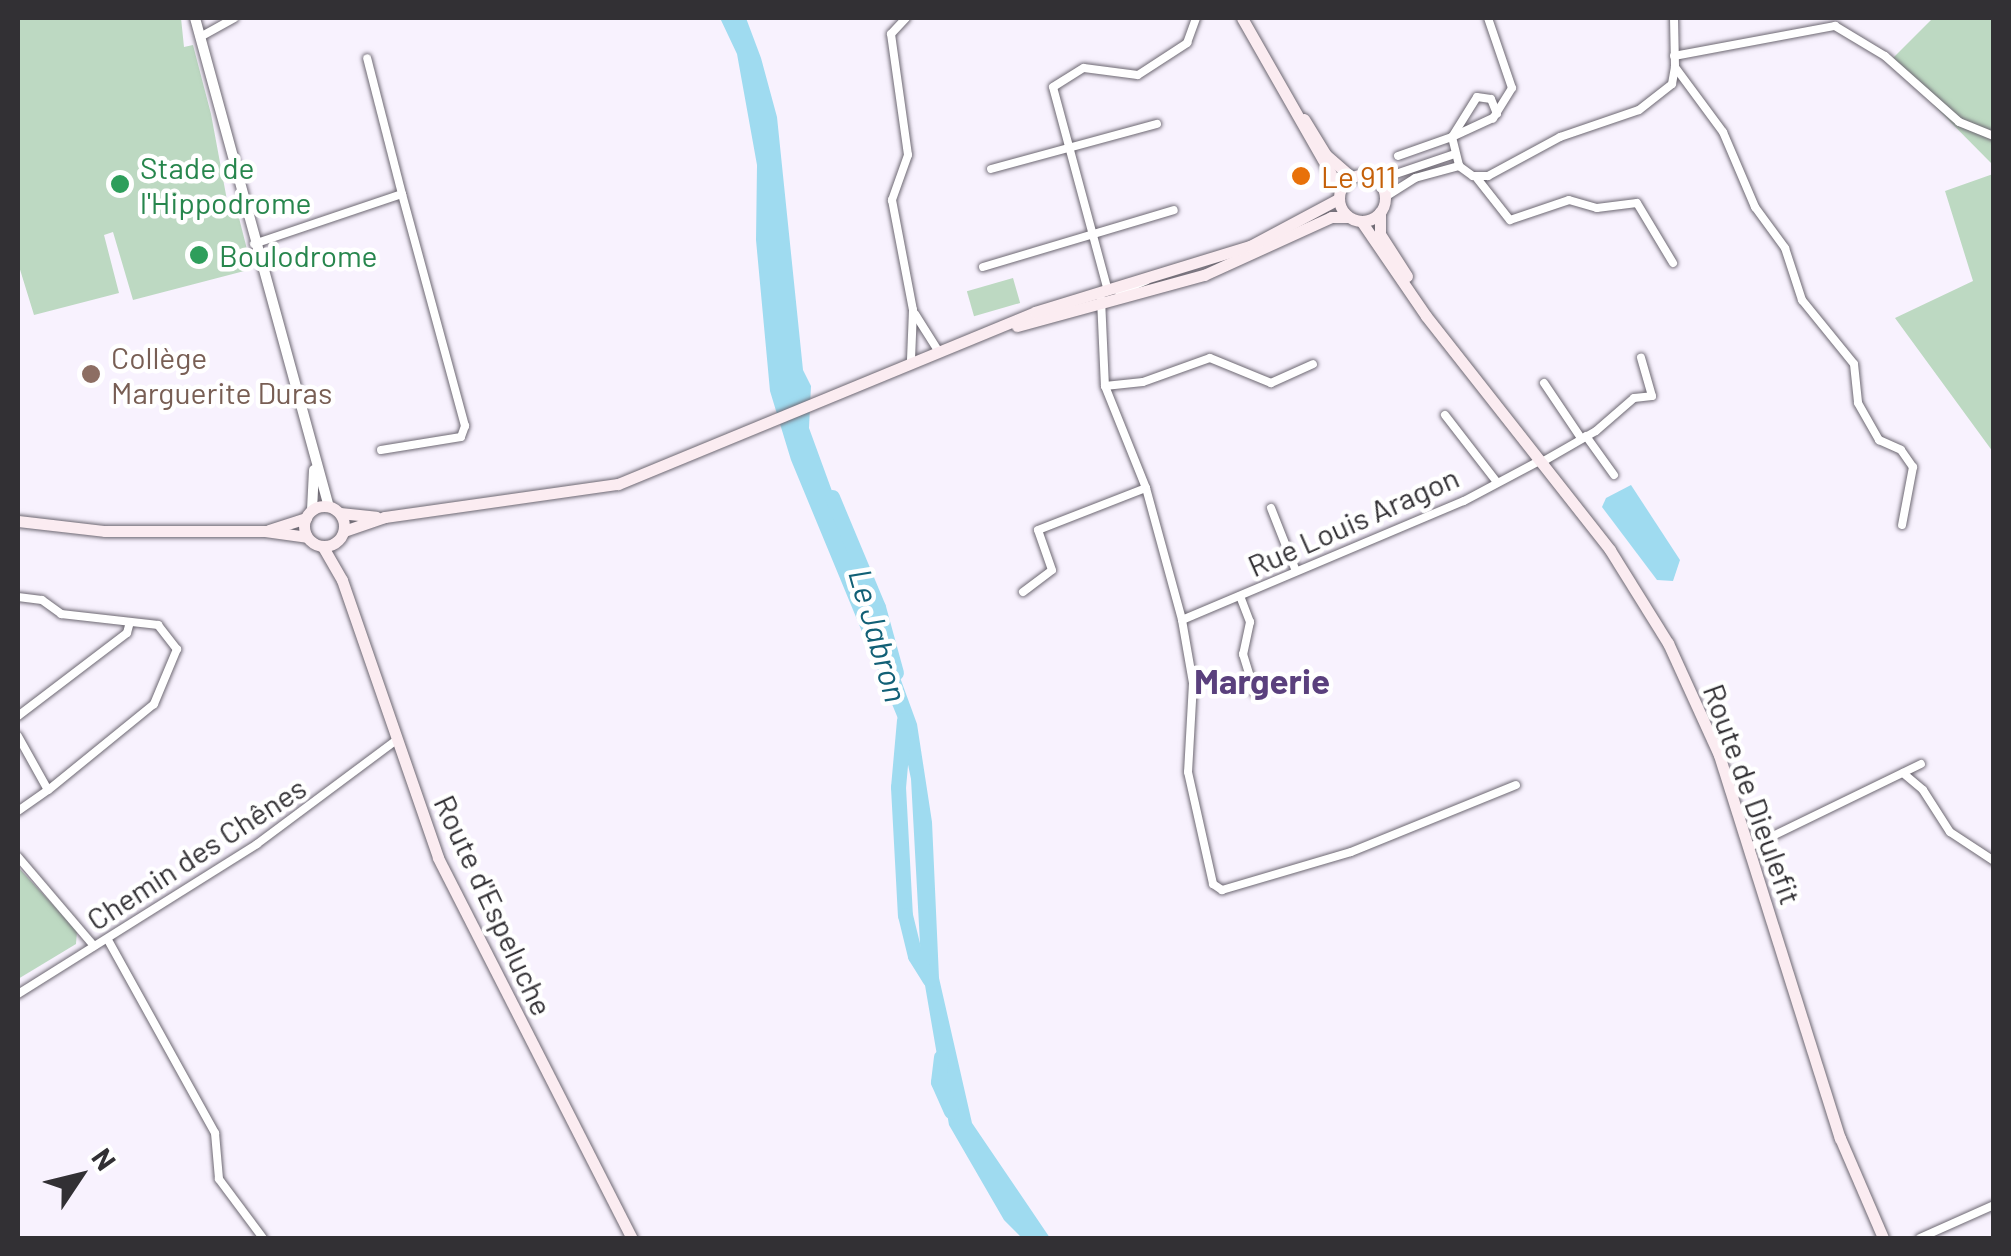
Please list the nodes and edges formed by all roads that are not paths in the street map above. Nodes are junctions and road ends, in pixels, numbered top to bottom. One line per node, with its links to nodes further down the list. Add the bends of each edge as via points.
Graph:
1 (195, 18): 8 (street)
2 (234, 18): 8 (street)
3 (906, 18): 38 (street, via 891,34 908,155 892,200)
4 (1196, 18): 16 (street, via 1187,43 1133,77 1084,68 1057,81 1053,94)
5 (1244, 18): 21 (main road, via 1326,154); 25 (main road)
6 (1488, 18): 12 (street, via 1512,88)
7 (1674, 18): 9 (street)
8 (200, 37): 32 (street)
9 (1674, 56): 11 (street); 14 (street, via 1834,26 1885,56 1959,122)
10 (366, 58): 24 (street)
11 (1675, 67): 22 (street, via 1672,84 1639,110); 60 (street, via 1724,132 1755,207 1785,248 1802,300 1854,364 1858,403 1879,440 1901,450 1913,468)
12 (1497, 114): 15 (street); 15 (street, via 1491,99 1477,97)
13 (1156, 124): 16 (street)
14 (1994, 136)
15 (1452, 137): 17 (street); 18 (street)
16 (1068, 148): 20 (street); 31 (street)
17 (1455, 154): 19 (street); 23 (street)
18 (1398, 156)
19 (1459, 166): 22 (street); 26 (street, via 1415,178)
20 (991, 169)
21 (1351, 176): 23 (main road); 25 (main road)
22 (1476, 176): 33 (street, via 1510,220 1568,200 1597,208 1637,203)
23 (1378, 180): 26 (main road)
24 (402, 194): 32 (street); 49 (street, via 466,426 461,437)
25 (1339, 194): 29 (main road); 35 (main road, via 1250,246)
26 (1385, 197): 28 (main road)
27 (1174, 210): 31 (street)
28 (1380, 212): 30 (main road); 46 (main road, Route de Dieulefit, via 1386,247)
29 (1348, 216): 30 (main road); 37 (main road, via 1331,217 1204,274)
30 (1362, 221): 46 (main road, Route de Dieulefit)
31 (1090, 236): 34 (street); 36 (street)
32 (254, 244): 51 (street)
33 (1673, 264)
34 (984, 267)
35 (1149, 279): 36 (main road); 37 (street, via 1101,298)
36 (1108, 291): 39 (main road)
37 (1102, 304): 39 (main road); 45 (street)
38 (913, 310): 40 (street); 42 (street)
39 (968, 337): 40 (main road)
40 (937, 349): 42 (main road)
41 (1641, 358): 48 (street, Rue Louis Aragon, via 1652,396 1634,398)
42 (911, 360): 58 (main road, via 618,484)
43 (1313, 364): 45 (street, via 1271,383 1210,358 1143,382)
44 (1544, 383): 48 (street)
45 (1104, 386): 54 (street)
46 (1498, 407): 50 (main road, Route de Dieulefit)
47 (1445, 415): 53 (street)
48 (1584, 437): 50 (street, Rue Louis Aragon); 52 (street)
49 (380, 450)
50 (1541, 461): 53 (street, Rue Louis Aragon); 81 (main road, Route de Dieulefit, via 1630,579 1668,643)
51 (314, 469): 56 (street); 57 (street)
52 (1614, 475)
53 (1496, 481): 65 (street, Rue Louis Aragon, via 1464,502)
54 (1146, 488): 67 (street, via 1038,530 1052,570); 70 (street)
55 (1271, 508): 65 (street)
56 (334, 510): 57 (main road); 58 (main road); 62 (main road, Route d'Espeluche)
57 (309, 514): 61 (main road); 63 (main road)
58 (385, 517): 62 (main road)
59 (18, 521): 61 (main road, via 105,531)
60 (1902, 525)
61 (265, 531): 63 (main road)
62 (341, 536): 64 (main road); 66 (main road, Route d'Espeluche)
63 (307, 537): 64 (main road)
64 (323, 547): 66 (main road, Route d'Espeluche)
65 (1296, 570): 68 (street, Rue Louis Aragon)
66 (342, 580): 75 (main road, Route d'Espeluche)
67 (1023, 592)
68 (1240, 596): 70 (street, Rue Louis Aragon); 72 (street, via 1250,622 1243,654)
69 (18, 598): 71 (street, via 42,600 61,614)
70 (1182, 620): 78 (street, via 1192,683 1188,772 1213,884 1222,890 1351,852)
71 (130, 622): 73 (street, via 126,632); 79 (street, via 158,625 177,650 154,704)
72 (1255, 693)
73 (18, 716)
74 (18, 736): 79 (street)
75 (394, 742): 84 (street, Chemin des Chênes, via 257,844); 89 (main road, Route d'Espeluche, via 438,858)
76 (1922, 764): 77 (street)
77 (1903, 773): 81 (street); 83 (street, via 1924,790 1950,832)
78 (1516, 786)
79 (48, 790): 80 (street)
80 (18, 811)
81 (1750, 846): 90 (main road, Route de Dieulefit, via 1825,1093)
82 (18, 858): 85 (street)
83 (1994, 861)
84 (108, 940): 85 (street, Chemin des Chênes); 88 (street, via 215,1133 219,1180)
85 (94, 946): 86 (street, Chemin des Chênes)
86 (18, 994)
87 (1994, 1205): 91 (street)
88 (263, 1238)
89 (632, 1238)
90 (1883, 1238)
91 (1920, 1238)

